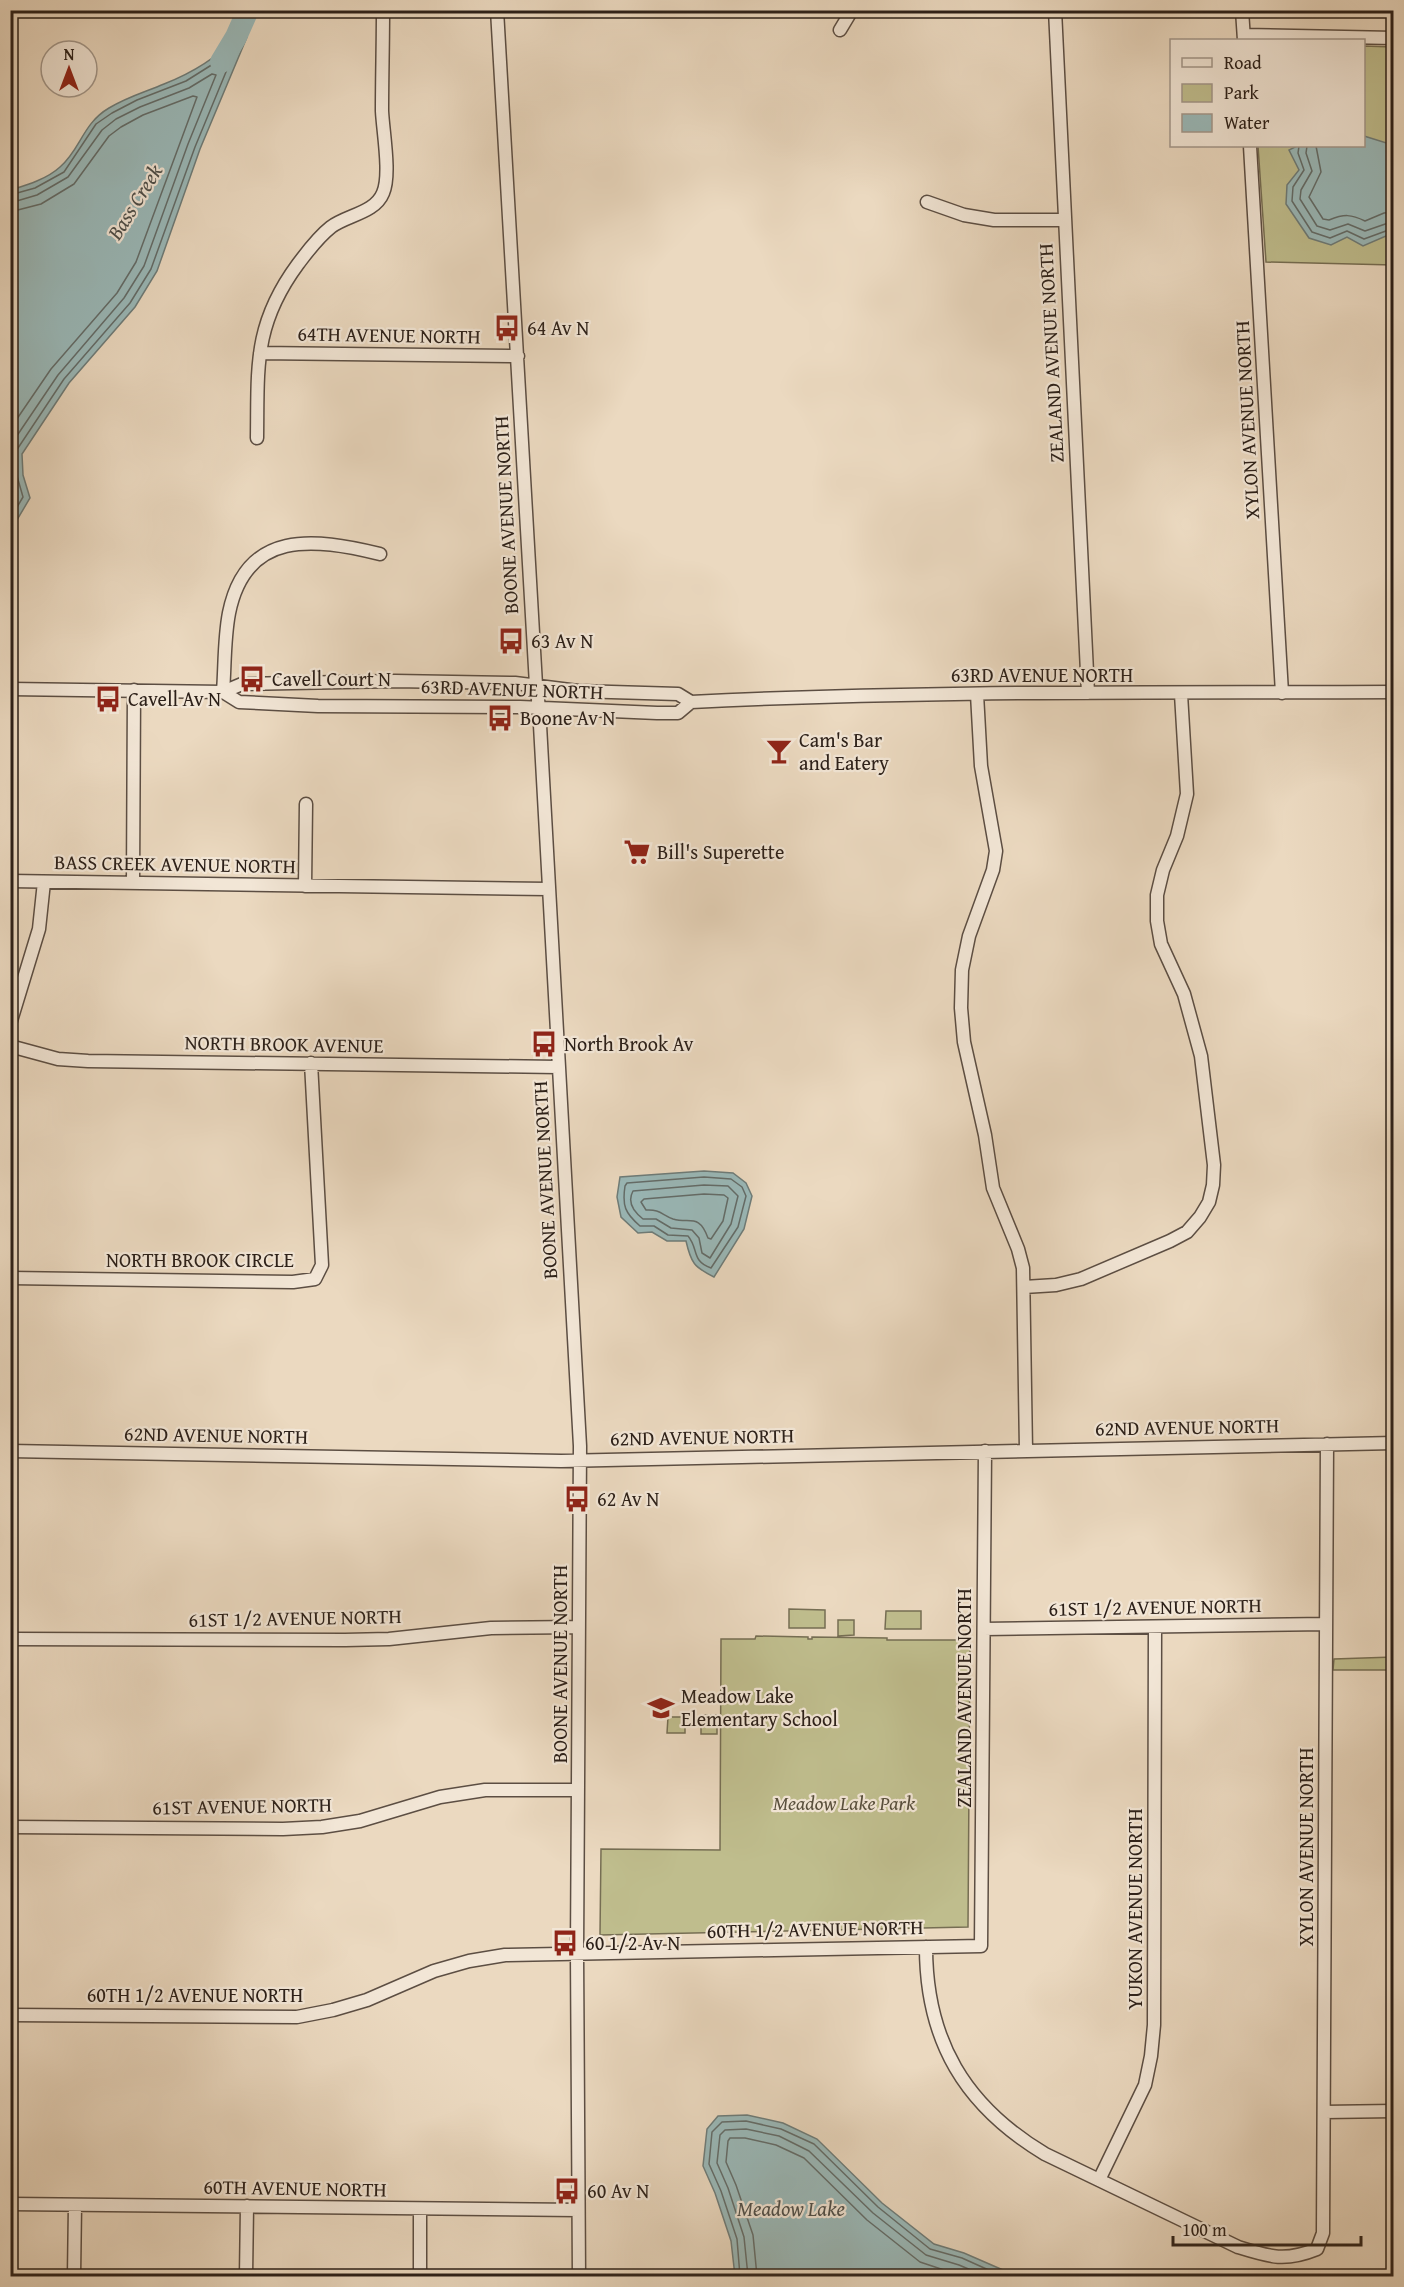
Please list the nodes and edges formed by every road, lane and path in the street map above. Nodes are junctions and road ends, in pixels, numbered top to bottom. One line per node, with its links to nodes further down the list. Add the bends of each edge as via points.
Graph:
1 (383, 10): 12 (street, via 384,192 371,207 333,225 317,238 278,293 267,318)
2 (497, 10): 13 (street, BOONE AVENUE NORTH)
3 (852, 10): 6 (street)
4 (1055, 10): 11 (street, ZEALAND AVENUE NORTH)
5 (1242, 10): 7 (street)
6 (840, 30)
7 (1244, 38): 8 (street)
8 (1394, 38)
9 (1250, 147): 22 (street, XYLON AVENUE NORTH)
10 (927, 202): 11 (street, via 994,220)
11 (1064, 220): 21 (street, ZEALAND AVENUE NORTH)
12 (260, 353): 13 (street, 64TH AVENUE NORTH); 14 (street)
13 (518, 356): 16 (street, BOONE AVENUE NORTH)
14 (258, 438)
15 (380, 554): 19 (street, via 313,542 275,549 258,560 243,575 232,604)
16 (536, 685): 19 (street, 63RD AVENUE NORTH, via 287,682 242,684); 25 (street, 63RD AVENUE NORTH, via 578,691 678,694); 26 (street, BOONE AVENUE NORTH)
17 (10, 689): 18 (street, 63RD AVENUE NORTH)
18 (134, 690): 19 (street, 63RD AVENUE NORTH); 30 (street)
19 (223, 692): 26 (street, 63RD AVENUE NORTH, via 239,702 318,706)
20 (1394, 692): 22 (street, 63RD AVENUE NORTH)
21 (1088, 693): 23 (street, 63RD AVENUE NORTH); 24 (street, 63RD AVENUE NORTH)
22 (1282, 693): 24 (street, 63RD AVENUE NORTH)
23 (977, 694): 25 (street, 63RD AVENUE NORTH); 38 (street, via 981,766 996,851 969,936 962,970 961,1008 993,1188 1018,1250)
24 (1181, 694): 38 (street, via 1186,794 1157,895 1157,921 1161,944 1184,994 1201,1056 1214,1165 1209,1202 1187,1232 1170,1241 1081,1280)
25 (691, 702): 26 (street, 63RD AVENUE NORTH, via 678,712 657,713)
26 (539, 707): 32 (street, BOONE AVENUE NORTH)
27 (306, 804): 31 (street, BASS CREEK AVENUE NORTH)
28 (10, 881): 29 (street, BASS CREEK AVENUE NORTH)
29 (44, 882): 30 (street, BASS CREEK AVENUE NORTH); 33 (street, via 39,929)
30 (133, 883): 31 (street, BASS CREEK AVENUE NORTH)
31 (305, 886): 32 (street, BASS CREEK AVENUE NORTH)
32 (548, 889): 36 (street, BOONE AVENUE NORTH)
33 (10, 1024)
34 (10, 1046): 35 (street, NORTH BROOK AVENUE, via 58,1059 88,1061)
35 (312, 1063): 36 (street, NORTH BROOK AVENUE); 37 (street, NORTH BROOK CIRCLE, via 322,1265 315,1279 294,1282)
36 (558, 1067): 44 (street, BOONE AVENUE NORTH)
37 (10, 1278)
38 (1024, 1287): 41 (street)
39 (1327, 1443): 40 (street, 62ND AVENUE NORTH); 41 (street, 62ND AVENUE NORTH); 45 (street, XYLON AVENUE NORTH)
40 (1394, 1443)
41 (1026, 1450): 43 (street, 62ND AVENUE NORTH)
42 (10, 1451): 44 (street, 62ND AVENUE NORTH)
43 (985, 1451): 44 (street, 62ND AVENUE NORTH); 48 (street, ZEALAND AVENUE NORTH)
44 (581, 1460): 46 (street, BOONE AVENUE NORTH)
45 (1326, 1624): 47 (street, 61ST 1/2 AVENUE NORTH); 57 (street, XYLON AVENUE NORTH)
46 (579, 1627): 49 (street, 61ST 1/2 AVENUE NORTH, via 491,1628 345,1640); 50 (street, BOONE AVENUE NORTH)
47 (1155, 1627): 48 (street, 61ST 1/2 AVENUE NORTH); 58 (street, YUKON AVENUE NORTH, via 1151,2056 1145,2085)
48 (984, 1629): 52 (street, ZEALAND AVENUE NORTH)
49 (10, 1639)
50 (578, 1790): 51 (street, 61ST AVENUE NORTH, via 485,1790 440,1797 360,1821 322,1827); 54 (street, BOONE AVENUE NORTH)
51 (10, 1827)
52 (981, 1946): 53 (street, 60TH 1/2 AVENUE NORTH)
53 (926, 1947): 54 (street, 60TH 1/2 AVENUE NORTH); 58 (street, via 926,1978 941,2040 974,2095 1018,2138)
54 (577, 1953): 55 (street, 60TH 1/2 AVENUE NORTH, via 505,1955 469,1961 434,1971 367,2000 297,2017); 63 (street, BOONE AVENUE NORTH)
55 (10, 2015)
56 (1394, 2111): 57 (street)
57 (1324, 2112): 58 (street, XYLON AVENUE NORTH, via 1323,2233 1317,2249 1296,2257 1248,2250)
58 (1100, 2180)
59 (10, 2204): 60 (street, 60TH AVENUE NORTH)
60 (75, 2205): 61 (street, 60TH AVENUE NORTH); 64 (street)
61 (247, 2206): 62 (street, 60TH AVENUE NORTH); 65 (street)
62 (420, 2209): 63 (street, 60TH AVENUE NORTH); 66 (street)
63 (578, 2210): 67 (street, BOONE AVENUE NORTH)
64 (74, 2277)
65 (246, 2277)
66 (420, 2277)
67 (579, 2277)

